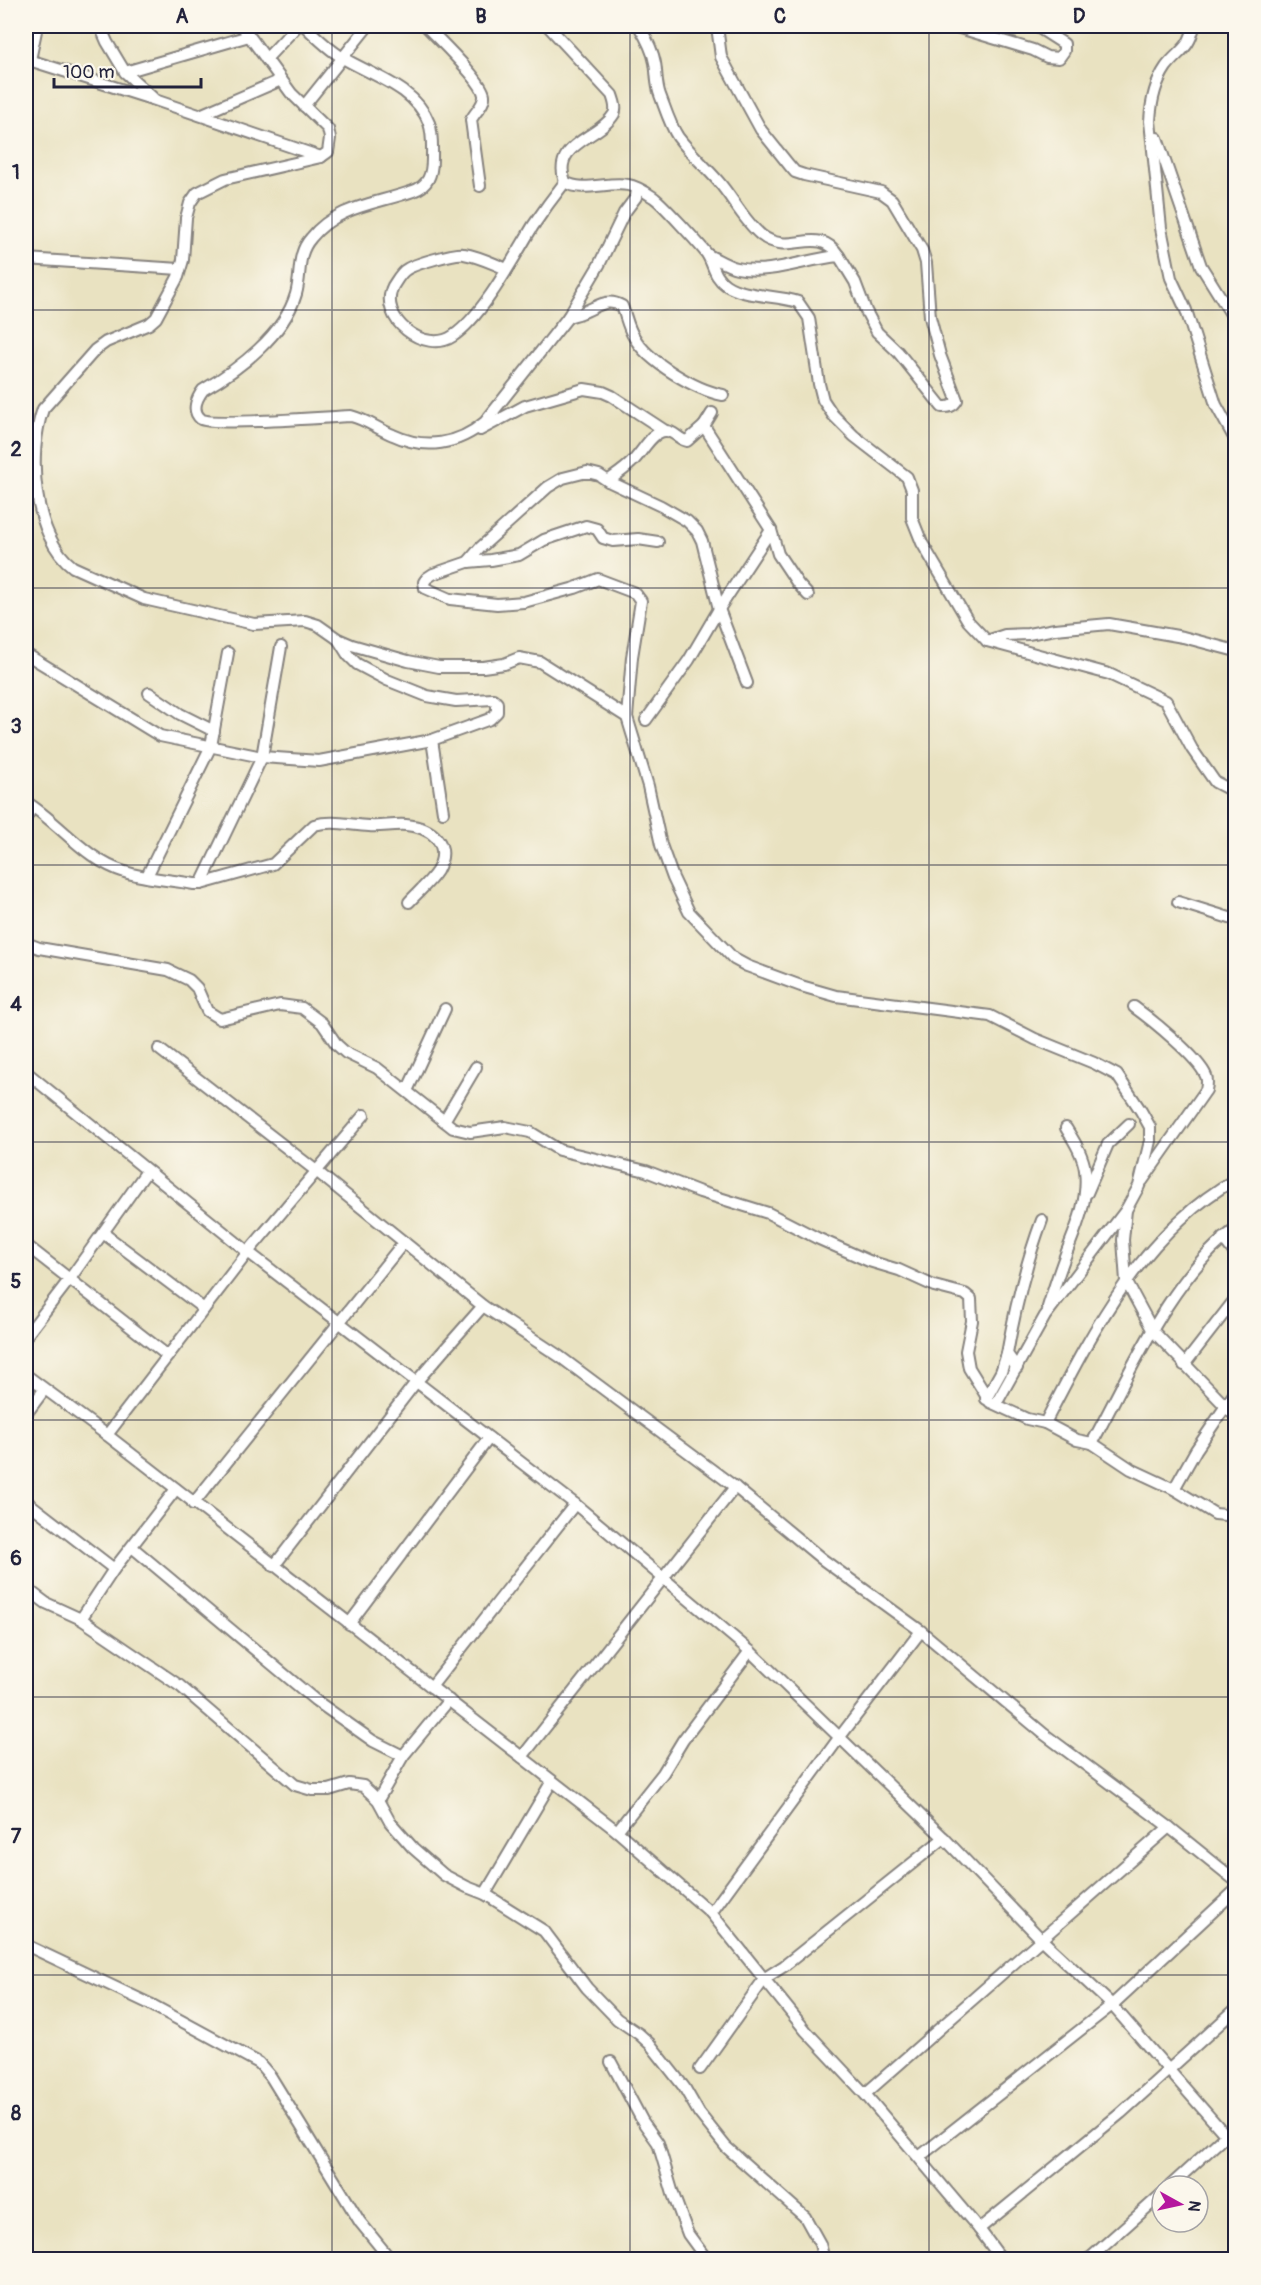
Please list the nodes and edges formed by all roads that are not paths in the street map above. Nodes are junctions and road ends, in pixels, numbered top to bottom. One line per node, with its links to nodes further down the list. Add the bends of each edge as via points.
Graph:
1 (37, 26): 18 (street)
2 (100, 26): 19 (street)
3 (242, 26): 15 (street)
4 (297, 26): 17 (street)
5 (305, 26): 16 (street)
6 (368, 26): 16 (street)
7 (426, 26): 27 (street, via 476,80 484,95 471,120)
8 (540, 26): 14 (street)
9 (639, 26): 30 (street, via 655,61 658,92 677,135 746,218 774,243 817,240 832,246)
10 (717, 26): 30 (street, via 721,57 761,130 795,172 881,192 898,209 926,263 930,317 957,400 955,404 942,407 877,332)
11 (953, 26): 12 (street, via 1059,58 1064,44)
12 (1035, 26)
13 (1194, 26): 23 (street, via 1187,47 1160,78)
14 (552, 29): 26 (street, via 612,95 615,108 614,114 568,151 562,164)
15 (249, 36): 17 (street); 19 (street)
16 (343, 58): 22 (street); 40 (street, via 384,78 417,103 429,125 430,175 426,184 415,190 357,207 319,228 302,250 296,295 289,311 247,362 203,390 197,397 196,412 207,421 351,416 392,435 430,443 446,443)
17 (266, 59): 20 (street)
18 (28, 60): 21 (street)
19 (125, 72): 21 (street)
20 (281, 80): 22 (street); 24 (street)
21 (155, 100): 24 (street)
22 (304, 106): 25 (street, via 328,129 330,146)
23 (1150, 114): 35 (street, via 1201,266); 41 (street, via 1161,228 1171,278 1186,310 1216,405)
24 (200, 115): 25 (street)
25 (321, 157): 32 (street, via 225,178 197,193 186,218)
26 (565, 182): 28 (street, via 575,187 627,184); 33 (street)
27 (480, 186)
28 (637, 189): 29 (street, via 655,197); 34 (street)
29 (708, 255): 30 (street, via 735,268 756,270); 49 (street, via 717,276 726,285 739,291 786,298 805,309 823,400 854,436 907,477 912,490 912,518 922,543 968,621)
30 (839, 256)
31 (26, 259): 32 (street)
32 (180, 269): 48 (street, via 156,318 95,350 43,409 35,455 40,513 51,541 63,560 73,567 144,599 254,624 305,621)
33 (507, 269): 33 (street, via 468,322 443,341 414,336 392,309 392,289 406,269 415,265 463,253)
34 (568, 317): 36 (street, via 598,304 617,303 622,306 633,336 654,360 708,392); 40 (street, via 485,422)
35 (1236, 322)
36 (723, 395)
37 (712, 413): 38 (street)
38 (704, 426): 39 (street, via 687,441); 43 (street)
39 (664, 430): 40 (street, via 612,396 584,389 525,406); 42 (street)
40 (472, 433)
41 (1236, 441)
42 (608, 481): 45 (street, via 586,472 554,483); 47 (street, via 661,506 697,531)
43 (771, 530): 46 (street, via 778,554); 47 (street)
44 (658, 542): 45 (street, via 613,541 586,526 544,540 519,555)
45 (468, 562): 56 (street, via 427,578 425,588 450,599 497,604 524,602 597,579 636,593 641,601)
46 (808, 595)
47 (719, 609): 54 (street); 57 (street)
48 (338, 639): 56 (street, via 439,667 483,667 519,658 540,662); 59 (street, via 357,664 417,692 440,700 496,701 498,709 494,716)
49 (987, 641): 51 (street, via 1005,635 1110,624); 62 (street, via 1109,674 1166,701 1215,782)
50 (281, 647): 61 (street)
51 (1236, 651)
52 (228, 653): 58 (street)
53 (26, 654): 60 (street, via 160,736)
54 (747, 683)
55 (149, 693): 58 (street)
56 (627, 717): 85 (street, via 673,878 689,912 734,959 771,976 836,996 990,1016 1106,1068 1117,1075 1150,1127)
57 (646, 720)
58 (214, 731): 60 (street)
59 (432, 740): 61 (street, via 319,761); 64 (street)
60 (211, 746): 61 (street); 66 (street)
61 (262, 757): 67 (street)
62 (1236, 794)
63 (29, 804): 65 (street); 66 (street, via 96,858 124,872)
64 (443, 812)
65 (26, 818)
66 (147, 876): 67 (street)
67 (201, 884): 68 (street, via 273,864 322,822 408,825 428,830 439,839 442,850 436,873)
68 (409, 902)
69 (1178, 902): 70 (street)
70 (1236, 920)
71 (26, 943): 77 (street, via 168,970 189,980 207,1011 220,1019 280,1005 302,1008 322,1023 346,1053 377,1068)
72 (1134, 1006): 85 (street, via 1200,1066 1208,1081 1206,1090)
73 (445, 1010): 77 (street)
74 (159, 1049): 82 (street)
75 (476, 1067): 79 (street)
76 (26, 1072): 83 (street)
77 (407, 1091): 79 (street)
78 (364, 1115): 82 (street)
79 (444, 1121): 113 (street, via 462,1131 505,1127 530,1132 558,1150 646,1171 768,1213 869,1261 965,1294 971,1299 973,1312 966,1351 969,1368)
80 (1128, 1124): 86 (street, via 1108,1144)
81 (1066, 1128): 86 (street, via 1084,1169)
82 (315, 1170): 92 (street); 94 (street)
83 (147, 1171): 90 (street); 94 (street)
84 (1236, 1179): 97 (street, via 1179,1220)
85 (1139, 1186): 87 (street)
86 (1085, 1196): 101 (street)
87 (1126, 1210): 97 (street); 101 (street)
88 (1042, 1220): 105 (street, via 1027,1260)
89 (1236, 1229): 91 (street)
90 (103, 1233): 96 (street); 100 (street)
91 (1223, 1238): 95 (street); 103 (street, via 1182,1285)
92 (404, 1242): 99 (street); 102 (street)
93 (26, 1245): 96 (street)
94 (248, 1252): 100 (street); 102 (street)
95 (1236, 1255)
96 (69, 1280): 104 (street); 106 (street)
97 (1126, 1281): 103 (street); 118 (street, via 1080,1355)
98 (1236, 1298): 107 (street)
99 (483, 1306): 110 (street); 122 (street, via 559,1356)
100 (204, 1310): 106 (street)
101 (1045, 1316): 108 (street)
102 (339, 1323): 110 (street); 126 (street)
103 (1153, 1331): 107 (street); 121 (street)
104 (26, 1336)
105 (1007, 1354): 108 (street); 113 (street)
106 (168, 1356): 119 (street)
107 (1185, 1365): 115 (street)
108 (1017, 1368): 114 (street)
109 (26, 1375): 111 (street)
110 (416, 1382): 120 (street); 130 (street)
111 (44, 1390): 116 (street); 119 (street)
112 (1236, 1391): 115 (street)
113 (986, 1398): 114 (street)
114 (996, 1404): 118 (street, via 1027,1419)
115 (1225, 1406): 117 (street); 124 (street)
116 (26, 1414)
117 (1236, 1417)
118 (1046, 1423): 121 (street, via 1077,1440)
119 (107, 1435): 123 (street)
120 (489, 1438): 127 (street); 135 (street)
121 (1092, 1443): 124 (street, via 1131,1469)
122 (735, 1487): 132 (street); 136 (street, via 822,1559)
123 (176, 1489): 126 (street); 129 (street)
124 (1174, 1489): 128 (street, via 1215,1514)
125 (26, 1501): 131 (street)
126 (193, 1504): 130 (street)
127 (575, 1504): 132 (street); 138 (street)
128 (1236, 1516)
129 (132, 1547): 131 (street); 141 (street, via 315,1700 373,1741)
130 (274, 1566): 135 (street)
131 (114, 1569): 134 (street)
132 (663, 1578): 137 (street); 142 (street)
133 (26, 1588): 134 (street, via 45,1603)
134 (81, 1619): 144 (street, via 180,1686 295,1785 329,1790 359,1784)
135 (349, 1624): 138 (street)
136 (921, 1631): 140 (street); 145 (street, via 1044,1734)
137 (750, 1651): 140 (street); 146 (street)
138 (431, 1687): 139 (street)
139 (449, 1700): 141 (street); 142 (street)
140 (838, 1738): 147 (street); 151 (street)
141 (403, 1756): 144 (street)
142 (522, 1758): 143 (street)
143 (552, 1780): 146 (street); 150 (street)
144 (378, 1800): 150 (street, via 390,1822 413,1848 444,1875)
145 (1169, 1827): 148 (street); 152 (street)
146 (617, 1830): 151 (street)
147 (944, 1839): 152 (street); 154 (street)
148 (1236, 1881)
149 (1236, 1890): 155 (street)
150 (485, 1894): 170 (street, via 544,1931 587,1988 617,2019 650,2044 726,2147 805,2217)
151 (711, 1912): 154 (street)
152 (1042, 1940): 155 (street); 160 (street)
153 (26, 1945): 168 (street, via 150,2004 259,2063 360,2222)
154 (765, 1978): 158 (street); 160 (street, via 806,2031)
155 (1112, 2005): 159 (street); 164 (street)
156 (1236, 2009): 159 (street)
157 (611, 2062): 169 (street, via 658,2143 688,2234)
158 (700, 2068)
159 (1170, 2071): 162 (street); 167 (street)
160 (865, 2094): 164 (street)
161 (1236, 2126): 162 (street)
162 (1224, 2136): 163 (street); 165 (street)
163 (1236, 2147)
164 (919, 2157): 167 (street)
165 (1183, 2174)
166 (1150, 2205): 172 (street)
167 (979, 2229): 171 (street)
168 (391, 2259)
169 (707, 2259)
170 (824, 2259)
171 (1002, 2259)
172 (1088, 2259)

